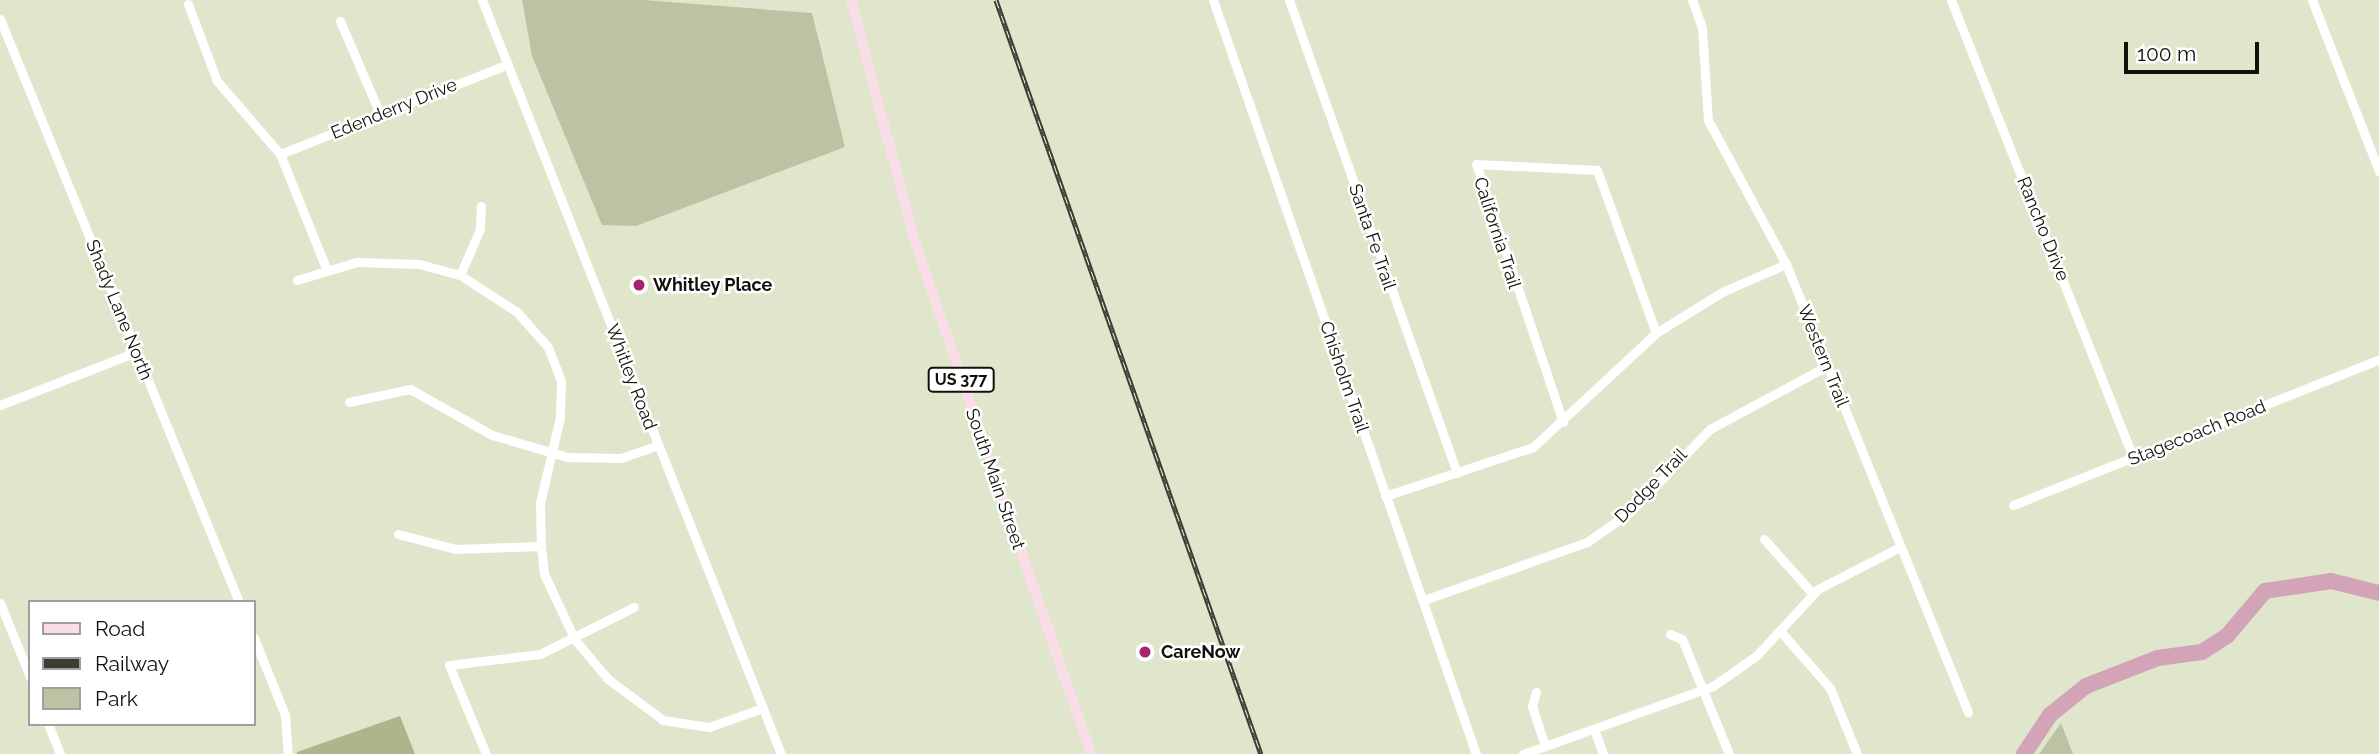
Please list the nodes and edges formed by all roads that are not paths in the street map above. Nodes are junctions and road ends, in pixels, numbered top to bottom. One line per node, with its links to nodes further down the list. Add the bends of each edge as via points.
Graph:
1 (482, 0): 11 (street, Whitley Road)
2 (851, 0): 60 (main road, South Main Street / US 377, via 914,239)
3 (1213, 0): 31 (street, Chisholm Trail)
4 (1290, 0): 30 (street, Santa Fe Trail)
5 (1692, 0): 16 (street, Western Trail, via 1702,28 1708,120)
6 (1951, 0): 29 (street, Rancho Drive)
7 (2312, 0): 14 (street)
8 (188, 4): 13 (street, via 217,81)
9 (0, 19): 21 (street, Shady Lane North)
10 (340, 21): 12 (street)
11 (508, 64): 12 (street, Edenderry Drive); 27 (street, Whitley Road)
12 (380, 114): 13 (street, Edenderry Drive)
13 (280, 154): 17 (street)
14 (2379, 171)
15 (481, 206): 18 (street, via 480,229)
16 (1786, 264): 20 (street, via 1722,292); 23 (street, Western Trail)
17 (326, 268): 18 (street, via 379,261); 19 (street)
18 (460, 275): 28 (street, via 502,300 548,347 562,397)
19 (297, 280)
20 (1656, 333): 26 (street); 26 (street, California Trail, via 1597,170 1476,164)
21 (136, 352): 25 (street); 38 (street, Shady Lane North)
22 (2379, 359): 29 (street, Stagecoach Road)
23 (1827, 366): 36 (street, Western Trail); 39 (street, Dodge Trail, via 1710,429 1630,512 1587,542)
24 (349, 402): 28 (street, via 410,389 492,435)
25 (0, 405)
26 (1563, 422): 30 (street, via 1532,447)
27 (658, 445): 28 (street, via 596,460); 51 (street, Whitley Road)
28 (550, 453): 35 (street, via 540,503)
29 (2134, 459): 32 (street, Stagecoach Road)
30 (1457, 473): 31 (street)
31 (1385, 496): 39 (street, Chisholm Trail)
32 (2013, 505)
33 (398, 534): 35 (street, via 456,548)
34 (1764, 539): 37 (street)
35 (541, 546): 46 (street, via 544,574)
36 (1900, 547): 37 (street); 52 (street, Western Trail)
37 (1813, 594): 43 (street)
38 (238, 600)
39 (1424, 600): 61 (street, Chisholm Trail)
40 (0, 603): 42 (street)
41 (634, 607): 46 (street)
42 (11, 630): 45 (street); 48 (street)
43 (1781, 632): 49 (street); 65 (street, via 1830,688)
44 (1670, 634): 49 (street, via 1682,639)
45 (0, 635)
46 (575, 640): 51 (street, via 608,679 663,720 709,727); 58 (street, via 540,654 449,665)
47 (256, 643): 57 (street, via 285,715)
48 (28, 672)
49 (1703, 690): 54 (street); 64 (street)
50 (1536, 692): 55 (street, via 1532,706)
51 (763, 708): 59 (street, Whitley Road)
52 (1968, 713)
53 (49, 726): 56 (street)
54 (1594, 729): 55 (street); 63 (street)
55 (1545, 746): 62 (street)
56 (60, 754)
57 (288, 754)
58 (486, 754)
59 (781, 754)
60 (1091, 754)
61 (1476, 754)
62 (1523, 754)
63 (1603, 754)
64 (1729, 754)
65 (1857, 754)

